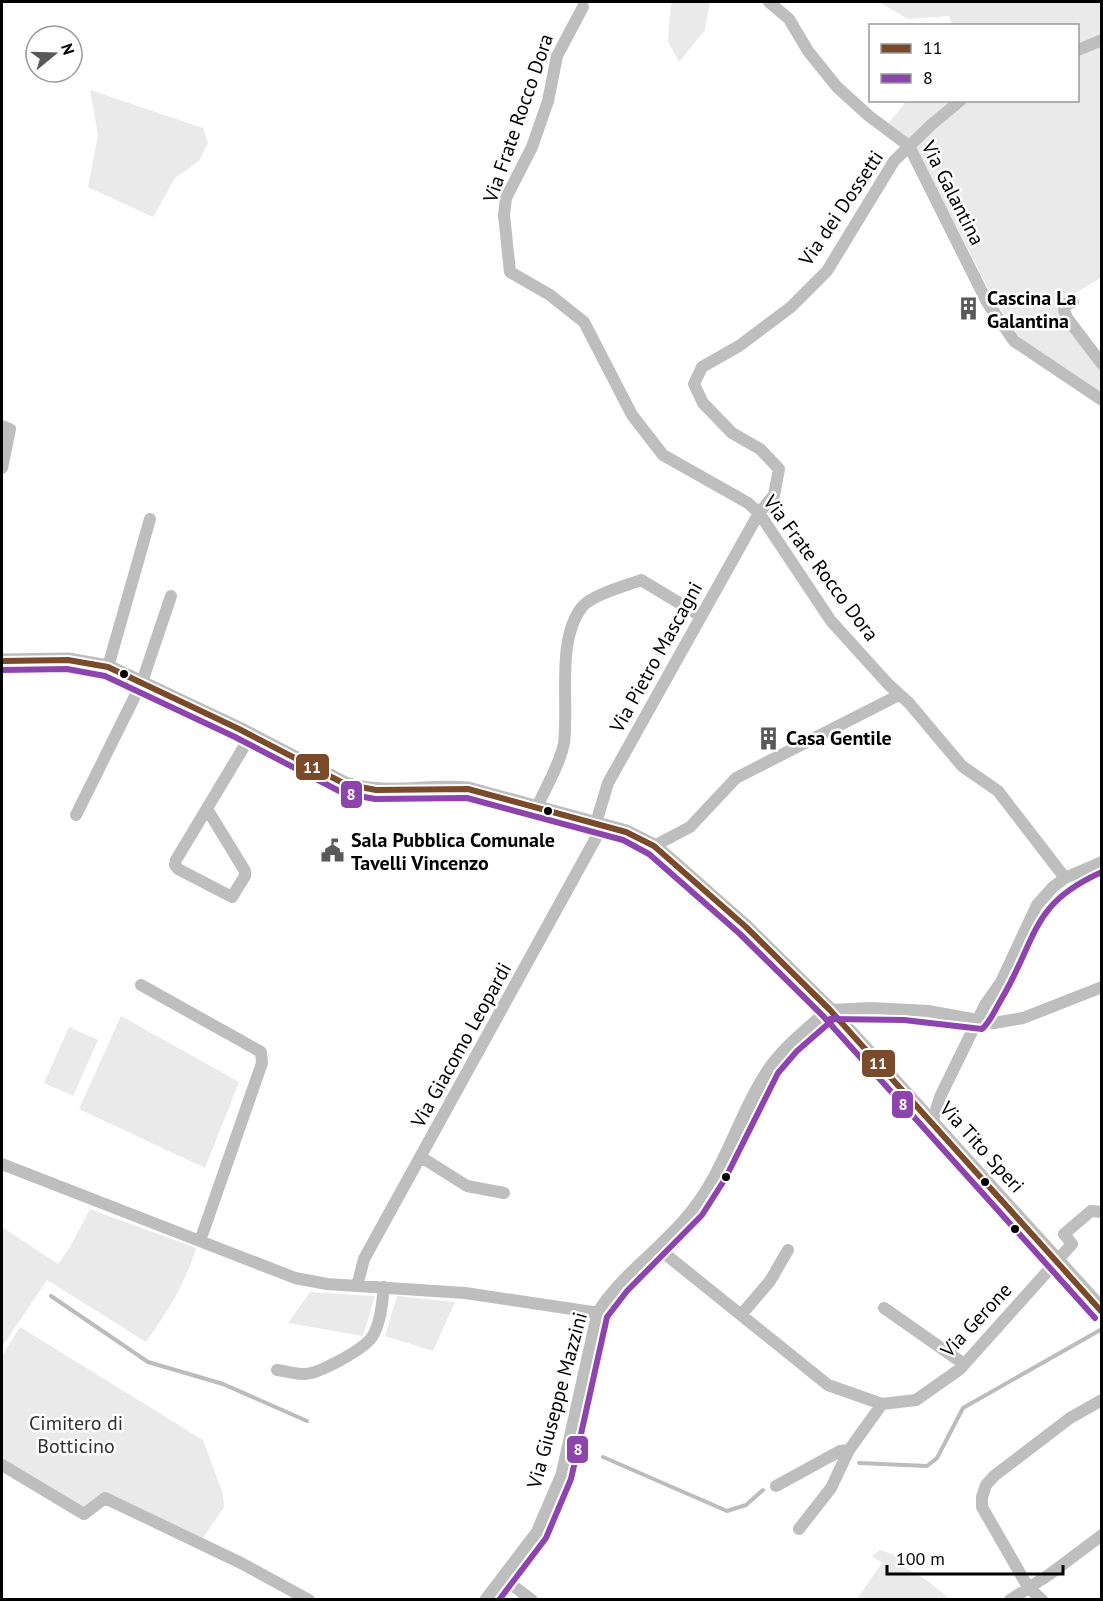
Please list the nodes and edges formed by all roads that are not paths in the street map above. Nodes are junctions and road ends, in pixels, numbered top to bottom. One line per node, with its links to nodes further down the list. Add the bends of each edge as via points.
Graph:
1 (769, 2): 6 (street, Via Galantina, via 789,19 837,87)
2 (583, 7): 12 (street, Via Frate Rocco Dora, via 557,56 535,138 506,198 510,272 550,295 584,322 632,415 663,454)
3 (1101, 40): 4 (street)
4 (1079, 49)
5 (959, 102): 6 (street, Via dei Dossetti)
6 (909, 146): 9 (street, Via Galantina, via 987,302 1014,341); 12 (street, Via dei Dossetti, via 894,161 827,271 790,307 739,346 702,367 694,384 703,403 732,433 760,449 779,470 774,495)
7 (1073, 302): 8 (street, via 1064,310 1067,318)
8 (1101, 364)
9 (1101, 400)
10 (2, 426): 11 (street, via 10,429)
11 (2, 468)
12 (759, 513): 15 (street, Via Pietro Mascagni); 19 (street, Via Frate Rocco Dora, via 831,621)
13 (150, 519): 17 (street)
14 (171, 596): 18 (street)
15 (701, 616): 21 (street, via 640,580 583,605 571,626 567,648 563,745); 24 (street, Via Pietro Mascagni, via 608,783)
16 (2, 660): 17 (street, Via Tito Speri, via 68,660)
17 (108, 667): 18 (street, Via Tito Speri)
18 (142, 682): 20 (street, Via Tito Speri); 23 (street)
19 (899, 695): 25 (street, via 736,778 690,827); 27 (street, Via Frate Rocco Dora, via 962,766 998,791)
20 (251, 735): 21 (street, Via Tito Speri, via 361,789 468,789); 22 (street)
21 (537, 807): 24 (street, Via Tito Speri)
22 (207, 809): 22 (street, via 176,865 232,897 245,871)
23 (76, 815)
24 (600, 824): 25 (street, Via Tito Speri, via 633,834); 33 (street, Via Giacomo Leopardi)
25 (654, 846): 30 (street, Via Tito Speri, via 746,927)
26 (1101, 862): 27 (street)
27 (1065, 878): 31 (street, via 1037,905)
28 (141, 986): 37 (street, via 261,1052 262,1063)
29 (1101, 987): 31 (street, via 1023,1018 994,1023)
30 (830, 1010): 31 (street, via 928,1011); 32 (street, Via Tito Speri); 38 (street, Via Giuseppe Mazzini, via 784,1052 770,1071 716,1179)
31 (978, 1021): 32 (street, via 940,1097)
32 (932, 1123): 40 (street, Via Tito Speri)
33 (421, 1157): 35 (street, via 467,1186); 41 (street, Via Giacomo Leopardi, via 364,1259)
34 (2, 1164): 37 (street)
35 (504, 1193)
36 (1101, 1212): 40 (street, via 1091,1211 1064,1234 1072,1245)
37 (200, 1241): 41 (street, via 295,1278)
38 (659, 1249): 45 (street, Via Giuseppe Mazzini, via 615,1291); 46 (street, Via Gerone)
39 (788, 1250): 46 (street, via 770,1281)
40 (1058, 1261): 44 (street, Via Tito Speri); 47 (street, Via Gerone)
41 (357, 1286): 42 (street)
42 (384, 1287): 45 (street, via 465,1293); 48 (street, via 372,1337 321,1370 306,1374)
43 (884, 1308): 47 (street)
44 (1101, 1312)
45 (599, 1313): 56 (street, Via Giuseppe Mazzini, via 563,1475 538,1533)
46 (741, 1315): 50 (street, Via Gerone, via 828,1385)
47 (964, 1364): 50 (street, Via Gerone, via 916,1400)
48 (277, 1370)
49 (1101, 1400): 57 (street, via 1070,1418 986,1485 982,1497 987,1518)
50 (882, 1404): 51 (street)
51 (849, 1450): 53 (street, via 840,1451); 54 (street, via 831,1488)
52 (2, 1465): 58 (street, via 84,1514 105,1498)
53 (776, 1486)
54 (799, 1529)
55 (1101, 1535): 57 (street)
56 (504, 1579): 59 (street, Via Giuseppe Mazzini); 60 (street)
57 (1028, 1587): 61 (street); 62 (street)
58 (309, 1599)
59 (487, 1599)
60 (532, 1599)
61 (1010, 1599)
62 (1042, 1599)

